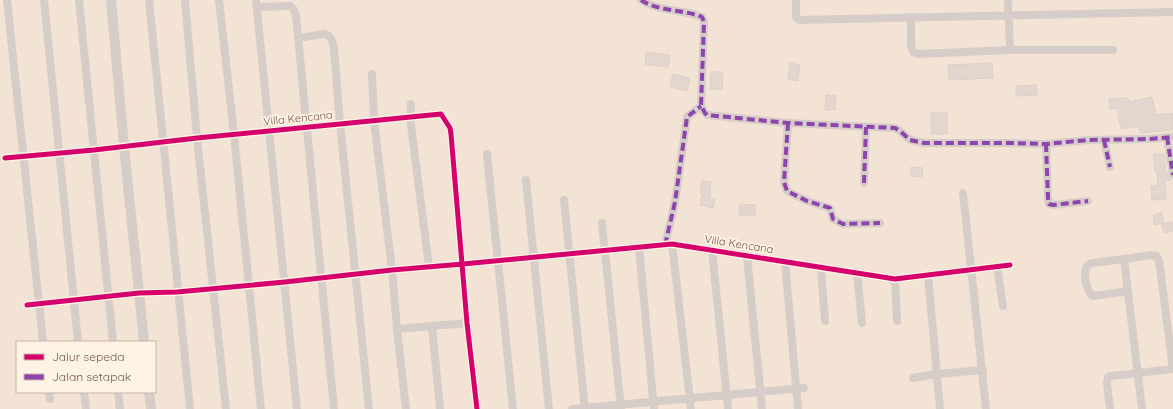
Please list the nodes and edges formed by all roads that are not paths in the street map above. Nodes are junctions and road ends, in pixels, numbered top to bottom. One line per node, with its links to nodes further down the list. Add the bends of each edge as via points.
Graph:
1 (7, 0): 38 (street)
2 (44, 0): 36 (street)
3 (79, 0): 35 (street)
4 (111, 0): 34 (street)
5 (149, 0): 32 (street)
6 (185, 0): 30 (street)
7 (219, 0): 28 (street)
8 (641, 0): 20 (street, via 702,17 704,22)
9 (796, 0): 14 (street, via 796,17 799,20)
10 (1008, 0): 13 (street)
11 (256, 3): 15 (street, via 292,7 296,16); 27 (street, Villa Kencana)
12 (1173, 12): 13 (street)
13 (1009, 15): 14 (street); 16 (street)
14 (911, 17): 16 (street, via 913,52 919,54)
15 (298, 38): 23 (street, Villa Kencana, via 324,34 332,39); 25 (street)
16 (1010, 50): 17 (street)
17 (1113, 50)
18 (372, 74): 22 (street)
19 (410, 104): 21 (street)
20 (701, 106): 24 (street, via 707,115); 49 (street, via 687,117)
21 (410, 117): 22 (street, Villa Kencana); 59 (street, Villa Kencana, via 441,114 450,128); 62 (street)
22 (374, 121): 23 (street, Villa Kencana); 65 (street)
23 (340, 123): 25 (street, Villa Kencana); 67 (street, Villa Kencana)
24 (788, 123): 26 (street); 47 (street, via 784,182 787,191 830,208 833,219 843,224)
25 (306, 127): 27 (street, Villa Kencana); 69 (street)
26 (866, 127): 33 (street, via 898,129 910,140 924,143); 43 (street)
27 (270, 131): 28 (street, Villa Kencana); 71 (street, Villa Kencana)
28 (234, 134): 30 (street, Villa Kencana); 72 (street)
29 (1170, 137): 31 (street); 41 (street)
30 (197, 138): 32 (street, Villa Kencana); 73 (street)
31 (1104, 140): 33 (street); 40 (street)
32 (164, 142): 34 (street, Villa Kencana); 75 (street)
33 (1046, 144): 46 (street, via 1050,204)
34 (124, 146): 35 (street, Villa Kencana); 76 (street)
35 (94, 150): 36 (street, Villa Kencana); 77 (street)
36 (59, 153): 38 (street, Villa Kencana); 78 (street)
37 (487, 154): 57 (street)
38 (22, 156): 39 (street, Villa Kencana); 79 (street)
39 (4, 158)
40 (1110, 167)
41 (1173, 175)
42 (526, 180): 55 (street)
43 (864, 183)
44 (963, 193): 64 (street)
45 (564, 200): 53 (street)
46 (1088, 201)
47 (880, 223)
48 (602, 224): 51 (street)
49 (668, 244): 50 (street, Villa Kencana); 52 (street, Villa Kencana); 104 (street)
50 (639, 247): 51 (street, Villa Kencana); 105 (street)
51 (604, 250): 53 (street, Villa Kencana); 106 (street)
52 (712, 250): 54 (street, Villa Kencana); 103 (street)
53 (570, 254): 55 (street, Villa Kencana); 107 (street)
54 (747, 256): 58 (street, Villa Kencana); 99 (street)
55 (534, 257): 57 (street, Villa Kencana); 121 (street)
56 (1124, 259): 74 (street); 74 (street, via 1092,264 1085,270 1088,291 1093,296); 92 (street, via 1151,255 1159,260)
57 (498, 260): 59 (street, Villa Kencana); 120 (street)
58 (784, 262): 63 (street, Villa Kencana); 97 (street)
59 (463, 264): 62 (street, Villa Kencana); 84 (street, Villa Kencana)
60 (1010, 265): 61 (street, Villa Kencana)
61 (997, 266): 64 (street, Villa Kencana); 81 (street)
62 (428, 267): 65 (street, Villa Kencana)
63 (821, 268): 66 (street, Villa Kencana); 83 (street)
64 (971, 269): 68 (street, Villa Kencana); 93 (street)
65 (392, 270): 67 (street, Villa Kencana); 87 (street)
66 (857, 272): 70 (street, Villa Kencana); 85 (street)
67 (355, 274): 69 (street, Villa Kencana); 116 (street, Villa Kencana)
68 (928, 275): 70 (street, Villa Kencana); 95 (street)
69 (322, 278): 71 (street, Villa Kencana); 115 (street)
70 (895, 279): 82 (street)
71 (285, 282): 72 (street, Villa Kencana); 114 (street, Villa Kencana)
72 (249, 284): 73 (street, Villa Kencana); 113 (street)
73 (214, 289): 75 (street, Villa Kencana); 112 (street)
74 (1128, 291): 94 (street)
75 (177, 292): 76 (street, Villa Kencana); 111 (street)
76 (139, 293): 77 (street, Villa Kencana); 91 (street)
77 (108, 297): 78 (street, Villa Kencana); 90 (street)
78 (74, 301): 79 (street, Villa Kencana); 89 (street)
79 (38, 304): 80 (street, Villa Kencana); 88 (street)
80 (27, 305)
81 (1003, 306)
82 (897, 320)
83 (825, 321)
84 (467, 323): 86 (street); 119 (street, Villa Kencana)
85 (862, 323)
86 (432, 326): 87 (street); 118 (street)
87 (397, 329): 117 (street)
88 (43, 341)
89 (78, 341)
90 (113, 341)
91 (144, 341)
92 (1173, 369): 94 (street)
93 (983, 370): 95 (street); 128 (street)
94 (1138, 373): 129 (street, via 1108,377); 130 (street)
95 (938, 374): 96 (street); 127 (street)
96 (913, 378)
97 (795, 388): 98 (street); 99 (street); 126 (street)
98 (804, 388)
99 (760, 392): 103 (street); 125 (street)
100 (84, 393): 108 (street)
101 (118, 393): 109 (street)
102 (149, 393): 110 (street)
103 (727, 395): 104 (street); 124 (street)
104 (690, 398): 105 (street); 123 (street)
105 (654, 405): 106 (street)
106 (621, 407): 107 (street)
107 (585, 408): 122 (street)
108 (86, 409)
109 (120, 409)
110 (151, 409)
111 (190, 409)
112 (226, 409)
113 (261, 409)
114 (297, 409)
115 (334, 409)
116 (369, 409)
117 (406, 409)
118 (440, 409)
119 (477, 409)
120 (513, 409)
121 (549, 409)
122 (572, 409)
123 (691, 409)
124 (728, 409)
125 (762, 409)
126 (798, 409)
127 (940, 409)
128 (986, 409)
129 (1110, 409)
130 (1142, 409)

